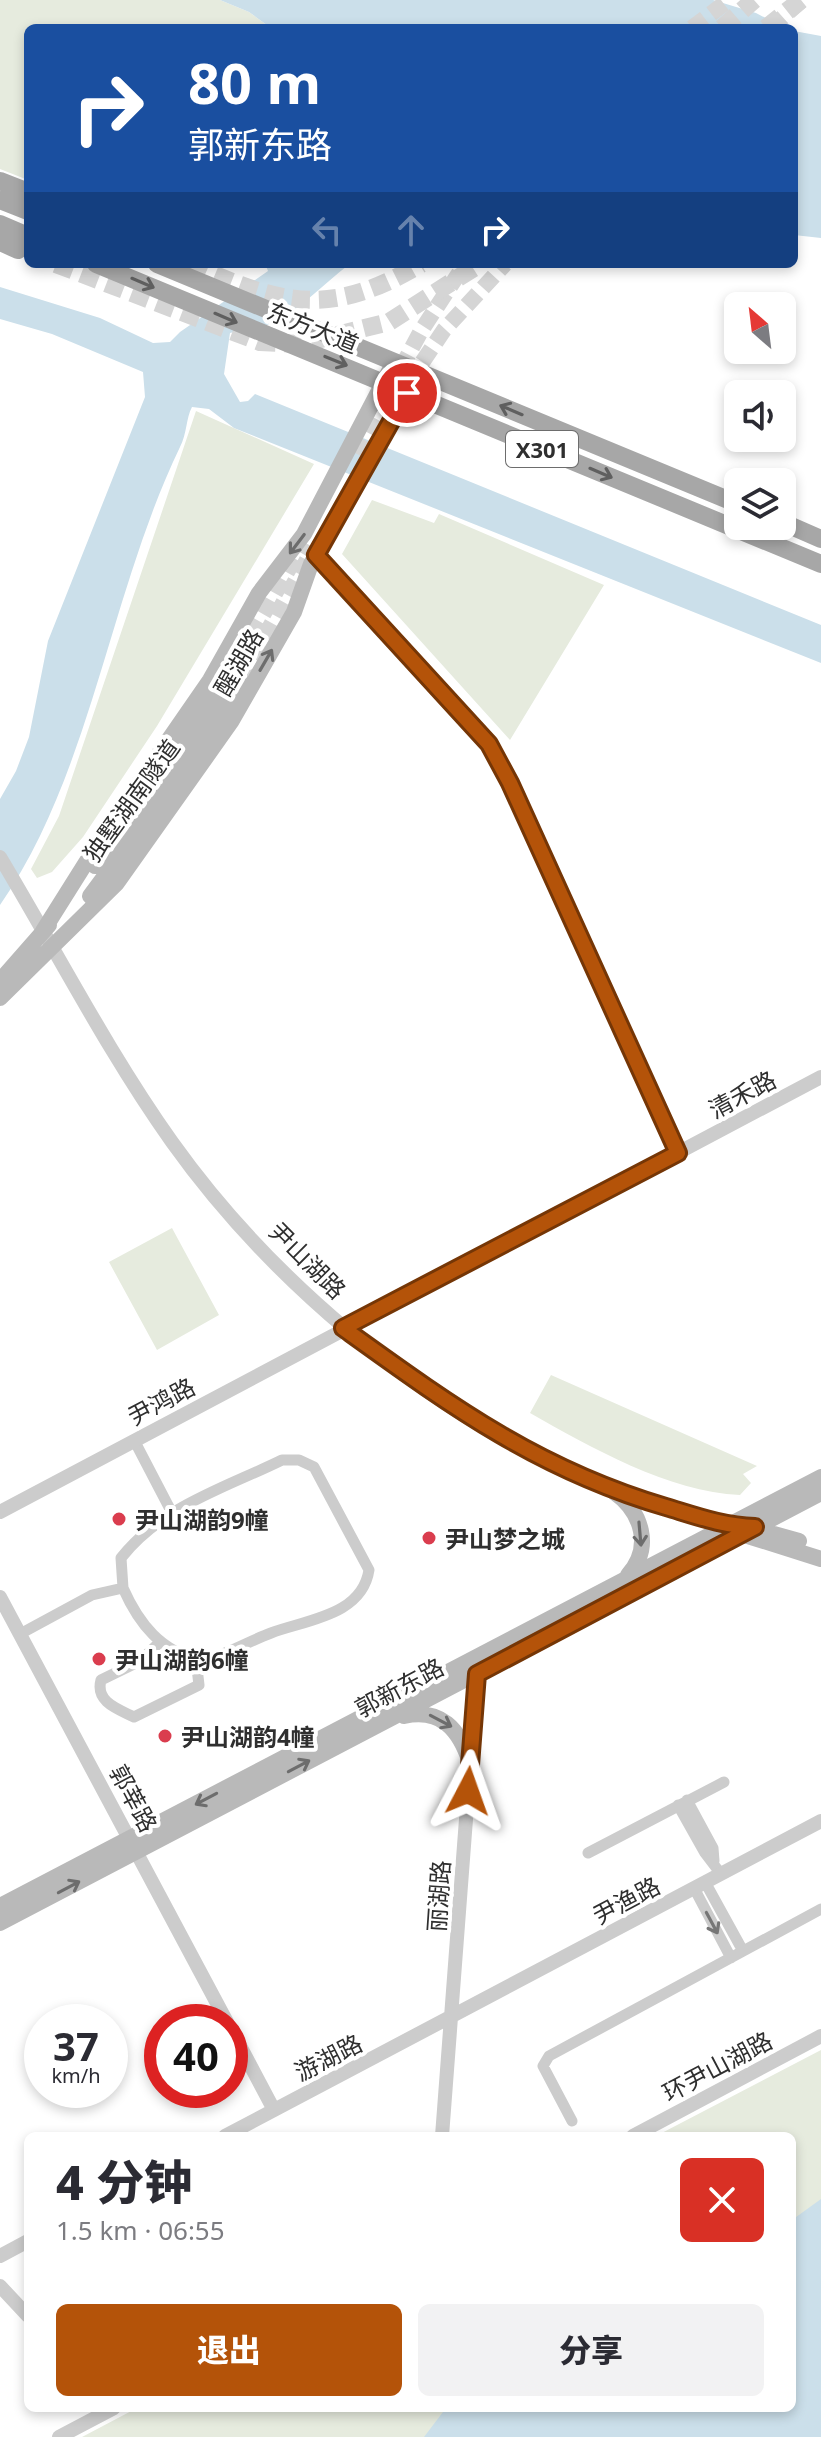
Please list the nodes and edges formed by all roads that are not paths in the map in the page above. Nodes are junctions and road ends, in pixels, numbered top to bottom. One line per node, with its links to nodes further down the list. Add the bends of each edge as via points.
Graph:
1 (0, 181): 3 (main road)
2 (0, 200): 4 (main road)
3 (24, 201)
4 (24, 204)
5 (16, 235): 6 (main road)
6 (0, 242)
7 (106, 268): 11 (main road, 东方大道 / X301, one-way to 11)
8 (167, 268): 9 (main road, 东方大道 / X301)
9 (394, 362): 10 (main road, 东方大道 / X301); 11 (main road, 醒湖路)
10 (419, 373): 12 (main road, 醒湖路); 13 (main road, 东方大道 / X301, one-way to 10)
11 (384, 383): 12 (main road, 东方大道 / X301); 20 (main road, 醒湖路, one-way to 20, via 304,534 259,593 210,680 109,826)
12 (407, 393): 16 (main road, 醒湖路); 17 (main road, 东方大道 / X301, one-way to 17)
13 (724, 498)
14 (796, 528): 15 (main road)
15 (821, 539)
16 (316, 555): 20 (main road, 醒湖路, one-way to 16, via 117,883 189,785 294,612); 24 (street, via 489,744)
17 (821, 564)
18 (235, 678): 20 (main road, 独墅湖南隧道, via 168,792)
19 (0, 857): 20 (street, 尹山湖路)
20 (48, 938): 21 (main road); 22 (main road); 25 (street, 尹山湖路, via 172,1142 254,1240)
21 (0, 981)
22 (0, 998)
23 (821, 1077): 24 (street, 清禾路)
24 (678, 1153): 25 (street, 清禾路)
25 (343, 1328): 26 (street, 尹鸿路); 28 (street, 尹山湖路, via 486,1429)
26 (134, 1440): 30 (street); 31 (street, 尹鸿路)
27 (821, 1477): 32 (main road, 郭新东路)
28 (614, 1492): 32 (street, 尹山湖路); 35 (main road, one-way to 35, via 636,1513 642,1537 639,1558)
29 (821, 1493): 32 (main road, 郭新东路)
30 (171, 1511): 36 (street, via 121,1558); 40 (street, via 282,1460 299,1460 314,1467 369,1570 353,1600 316,1622 298,1623 220,1657)
31 (0, 1512)
32 (740, 1530): 33 (main road, 尹山湖路); 34 (main road, 尹山湖路); 35 (main road, 郭新东路); 41 (main road, 郭新东路)
33 (821, 1548)
34 (821, 1559)
35 (623, 1581): 41 (main road, 郭新东路)
36 (123, 1588): 38 (street, via 92,1595); 39 (street, via 135,1615)
37 (0, 1597): 38 (street, 郭莘路)
38 (20, 1634): 47 (street, 郭莘路)
39 (159, 1643): 40 (street); 40 (street, via 140,1661 101,1680 103,1699 134,1717 199,1685)
40 (196, 1660)
41 (473, 1667): 42 (main road, 郭新东路); 43 (street, 丽湖路); 47 (main road, 郭新东路, one-way to 47)
42 (390, 1719): 43 (main road, one-way to 43, via 424,1713 444,1720 462,1739); 47 (main road, 郭新东路, one-way to 42)
43 (470, 1762): 57 (street, 丽湖路)
44 (724, 1782): 45 (street)
45 (683, 1803): 48 (street); 49 (street, via 713,1848)
46 (821, 1821): 49 (street, 尹渔路)
47 (134, 1844): 51 (main road, 郭新东路); 53 (main road, 郭新东路, one-way to 47); 56 (street, 郭莘路)
48 (588, 1853)
49 (718, 1868): 50 (street, 尹渔路)
50 (700, 1885): 54 (street); 55 (street, one-way to 55); 57 (street, 尹渔路)
51 (0, 1906)
52 (821, 1909): 54 (street)
53 (0, 1923)
54 (743, 1951): 55 (street)
55 (731, 1958): 61 (street, via 546,2060 545,2070)
56 (218, 2004)
57 (451, 2017): 60 (street, 游湖路); 63 (street, 丽湖路)
58 (821, 2036): 64 (street, 环尹山湖路)
59 (248, 2060): 60 (street, 郭莘路)
60 (274, 2110): 62 (street, 游湖路)
61 (572, 2121)
62 (233, 2132)
63 (442, 2132)
64 (641, 2132)
65 (24, 2243): 66 (street)
66 (0, 2256)
67 (0, 2286): 68 (street)
68 (24, 2312)
69 (106, 2412): 70 (street)
70 (59, 2437)

